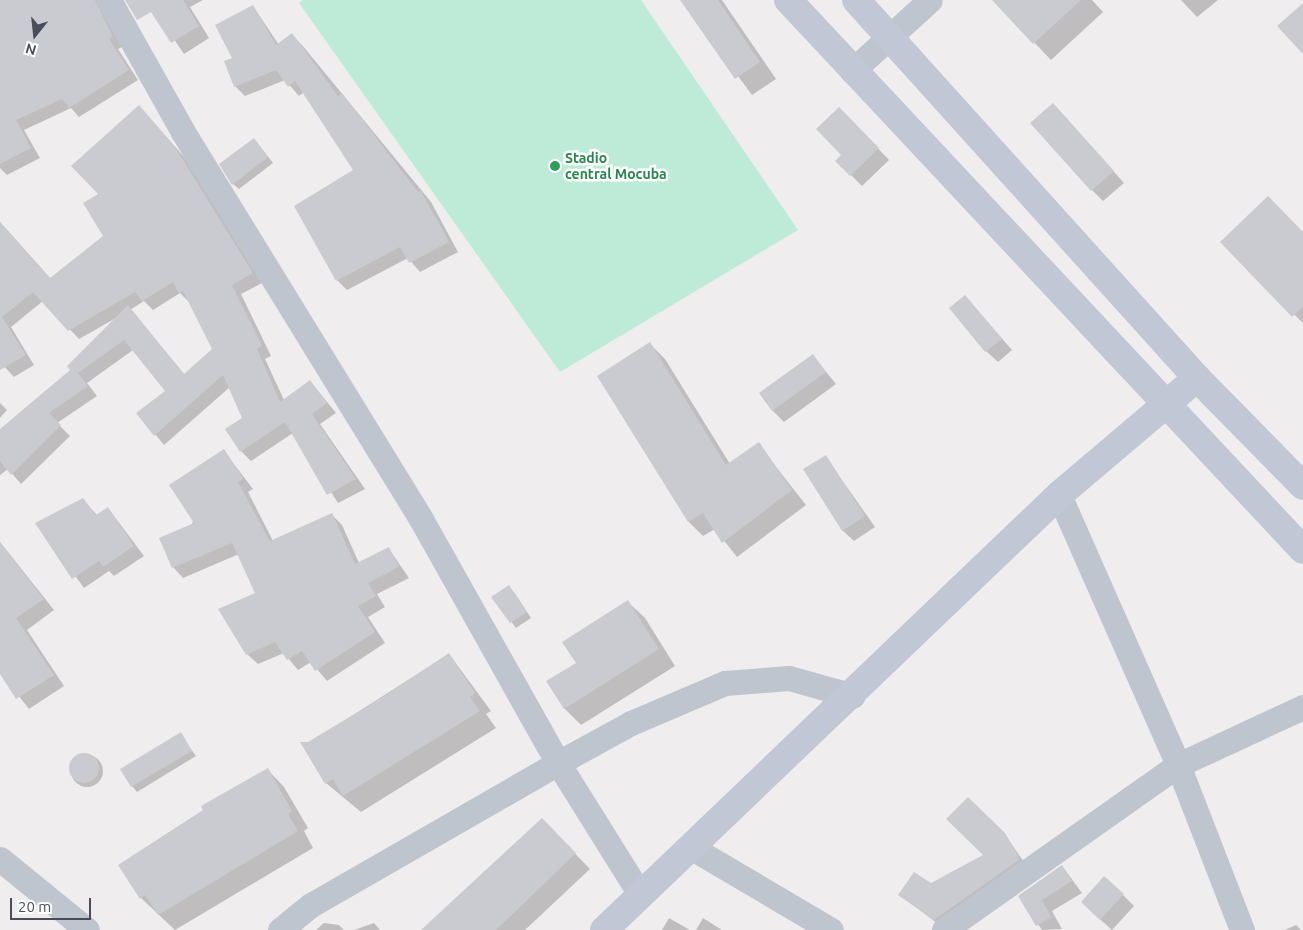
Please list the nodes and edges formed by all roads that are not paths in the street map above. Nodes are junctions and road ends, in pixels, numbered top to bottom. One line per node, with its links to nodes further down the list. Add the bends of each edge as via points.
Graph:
1 (109, 0): 14 (street, via 182,132 420,520)
2 (788, 0): 6 (street)
3 (856, 0): 5 (street)
4 (930, 0): 5 (street)
5 (889, 36): 6 (street); 7 (street)
6 (852, 71): 8 (street)
7 (1197, 378): 8 (street); 9 (street)
8 (1166, 406): 10 (street); 11 (street)
9 (1303, 486)
10 (1059, 496): 12 (street); 15 (street)
11 (1303, 550)
12 (853, 696): 14 (street, via 788,678 725,683 631,723); 16 (street)
13 (1303, 707): 15 (street)
14 (558, 763): 18 (street); 20 (street, via 311,905)
15 (1178, 765): 23 (street); 24 (street)
16 (692, 848): 18 (street); 22 (street)
17 (0, 859): 19 (street)
18 (640, 894): 21 (street)
19 (86, 930)
20 (280, 930)
21 (604, 930)
22 (831, 930)
23 (944, 930)
24 (1242, 930)

